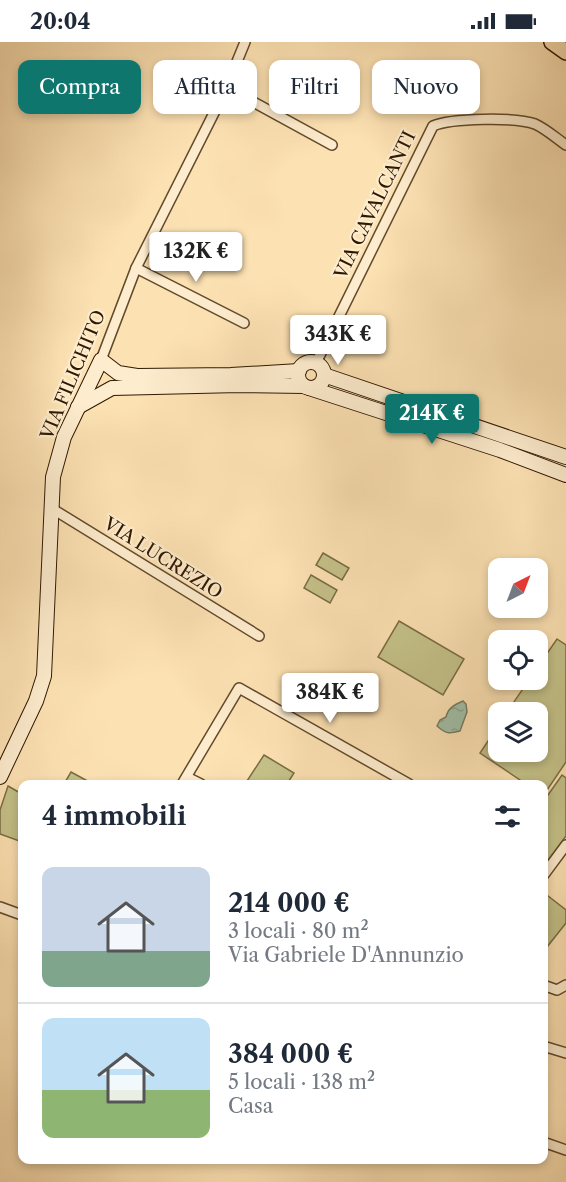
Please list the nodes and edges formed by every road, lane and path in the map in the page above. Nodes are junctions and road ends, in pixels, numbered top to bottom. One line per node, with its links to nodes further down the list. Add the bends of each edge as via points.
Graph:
1 (245, 42): 4 (street, VIA FILICHITO)
2 (552, 42): 3 (main road)
3 (566, 52)
4 (237, 60)
5 (257, 104): 8 (street)
6 (213, 114): 9 (street, VIA FILICHITO)
7 (565, 141): 12 (street, VIA CAVALCANTI, via 521,121 448,122 433,126)
8 (332, 145)
9 (136, 268): 10 (street); 11 (street, VIA FILICHITO)
10 (244, 323)
11 (101, 360): 13 (street, via 118,373 137,376); 15 (street, VIA FILICHITO)
12 (320, 369): 13 (street, via 309,363); 14 (street, via 318,387); 16 (street)
13 (299, 371): 14 (street, via 299,380)
14 (306, 387): 15 (street, via 112,387); 17 (street)
15 (76, 408): 18 (street, VIA FILICHITO, via 58,456)
16 (566, 457)
17 (566, 475)
18 (51, 508): 19 (street, VIA LUCREZIO); 20 (street, VIA FILICHITO, via 44,676)
19 (259, 636)
20 (0, 777)
21 (186, 780): 22 (street, via 239,688)
22 (402, 780)
23 (566, 845): 24 (street)
24 (548, 869)
25 (0, 907): 26 (street)
26 (18, 914)
27 (566, 985): 28 (street, via 557,990)
28 (548, 987)
29 (548, 1048): 30 (street)
30 (566, 1053)
31 (548, 1144): 32 (street)
32 (566, 1150)

